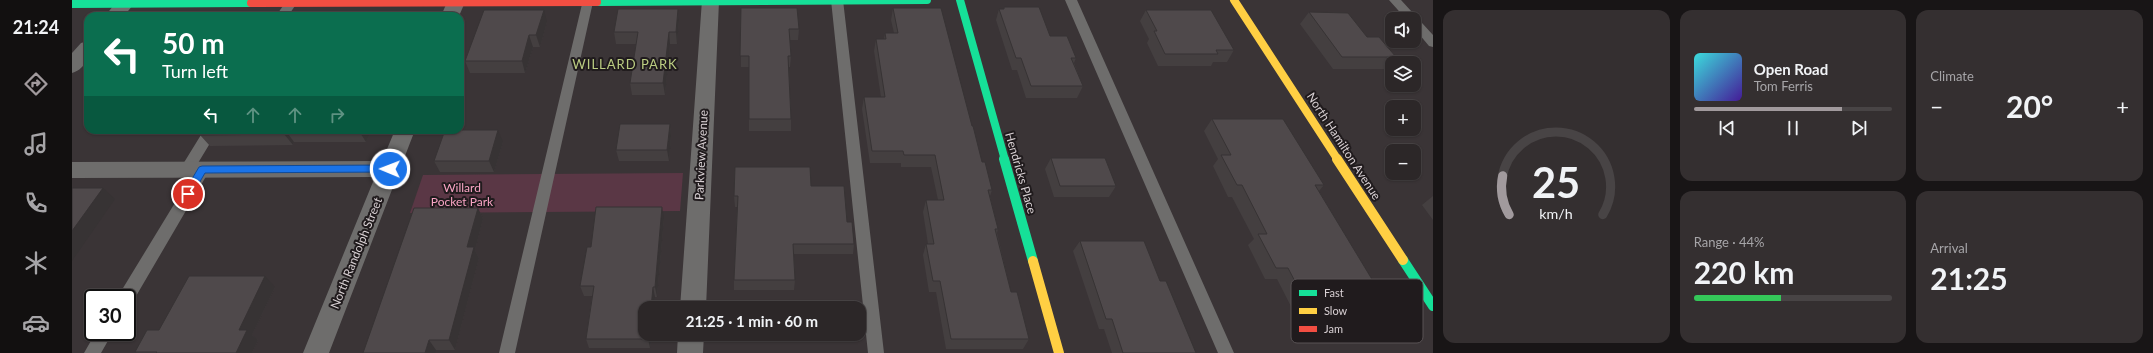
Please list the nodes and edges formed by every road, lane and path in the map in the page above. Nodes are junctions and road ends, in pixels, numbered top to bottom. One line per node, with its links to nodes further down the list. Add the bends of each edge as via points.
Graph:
1 (837, 0): 2 (main road); 9 (main road); 36 (lane)
2 (927, 0)
3 (960, 0): 37 (main road, Hendricks Place)
4 (1071, 0): 38 (lane)
5 (1234, 0): 25 (main road, North Hamilton Avenue)
6 (1395, 0): 15 (lane)
7 (292, 1): 12 (main road); 13 (main road); 14 (lane)
8 (682, 1): 9 (main road); 10 (main road)
9 (710, 1): 28 (street, Parkview Avenue)
10 (587, 2): 12 (main road); 34 (lane)
11 (72, 4): 13 (main road)
12 (454, 6)
13 (122, 7)
14 (285, 12)
15 (1406, 12)
16 (1421, 29): 17 (lane)
17 (1433, 43)
18 (84, 52): 19 (street)
19 (72, 66)
20 (209, 134): 22 (lane)
21 (403, 134): 23 (street, North Randolph Street)
22 (195, 169): 23 (street); 24 (street); 26 (lane)
23 (390, 169): 33 (street, North Randolph Street)
24 (72, 170)
25 (1415, 279)
26 (131, 289)
27 (1423, 291): 29 (main road, North Hamilton Avenue)
28 (693, 301)
29 (1433, 306)
30 (99, 341): 32 (lane)
31 (691, 341): 35 (street)
32 (92, 353)
33 (316, 353)
34 (507, 353)
35 (690, 353)
36 (876, 353)
37 (1059, 353)
38 (1226, 353)

